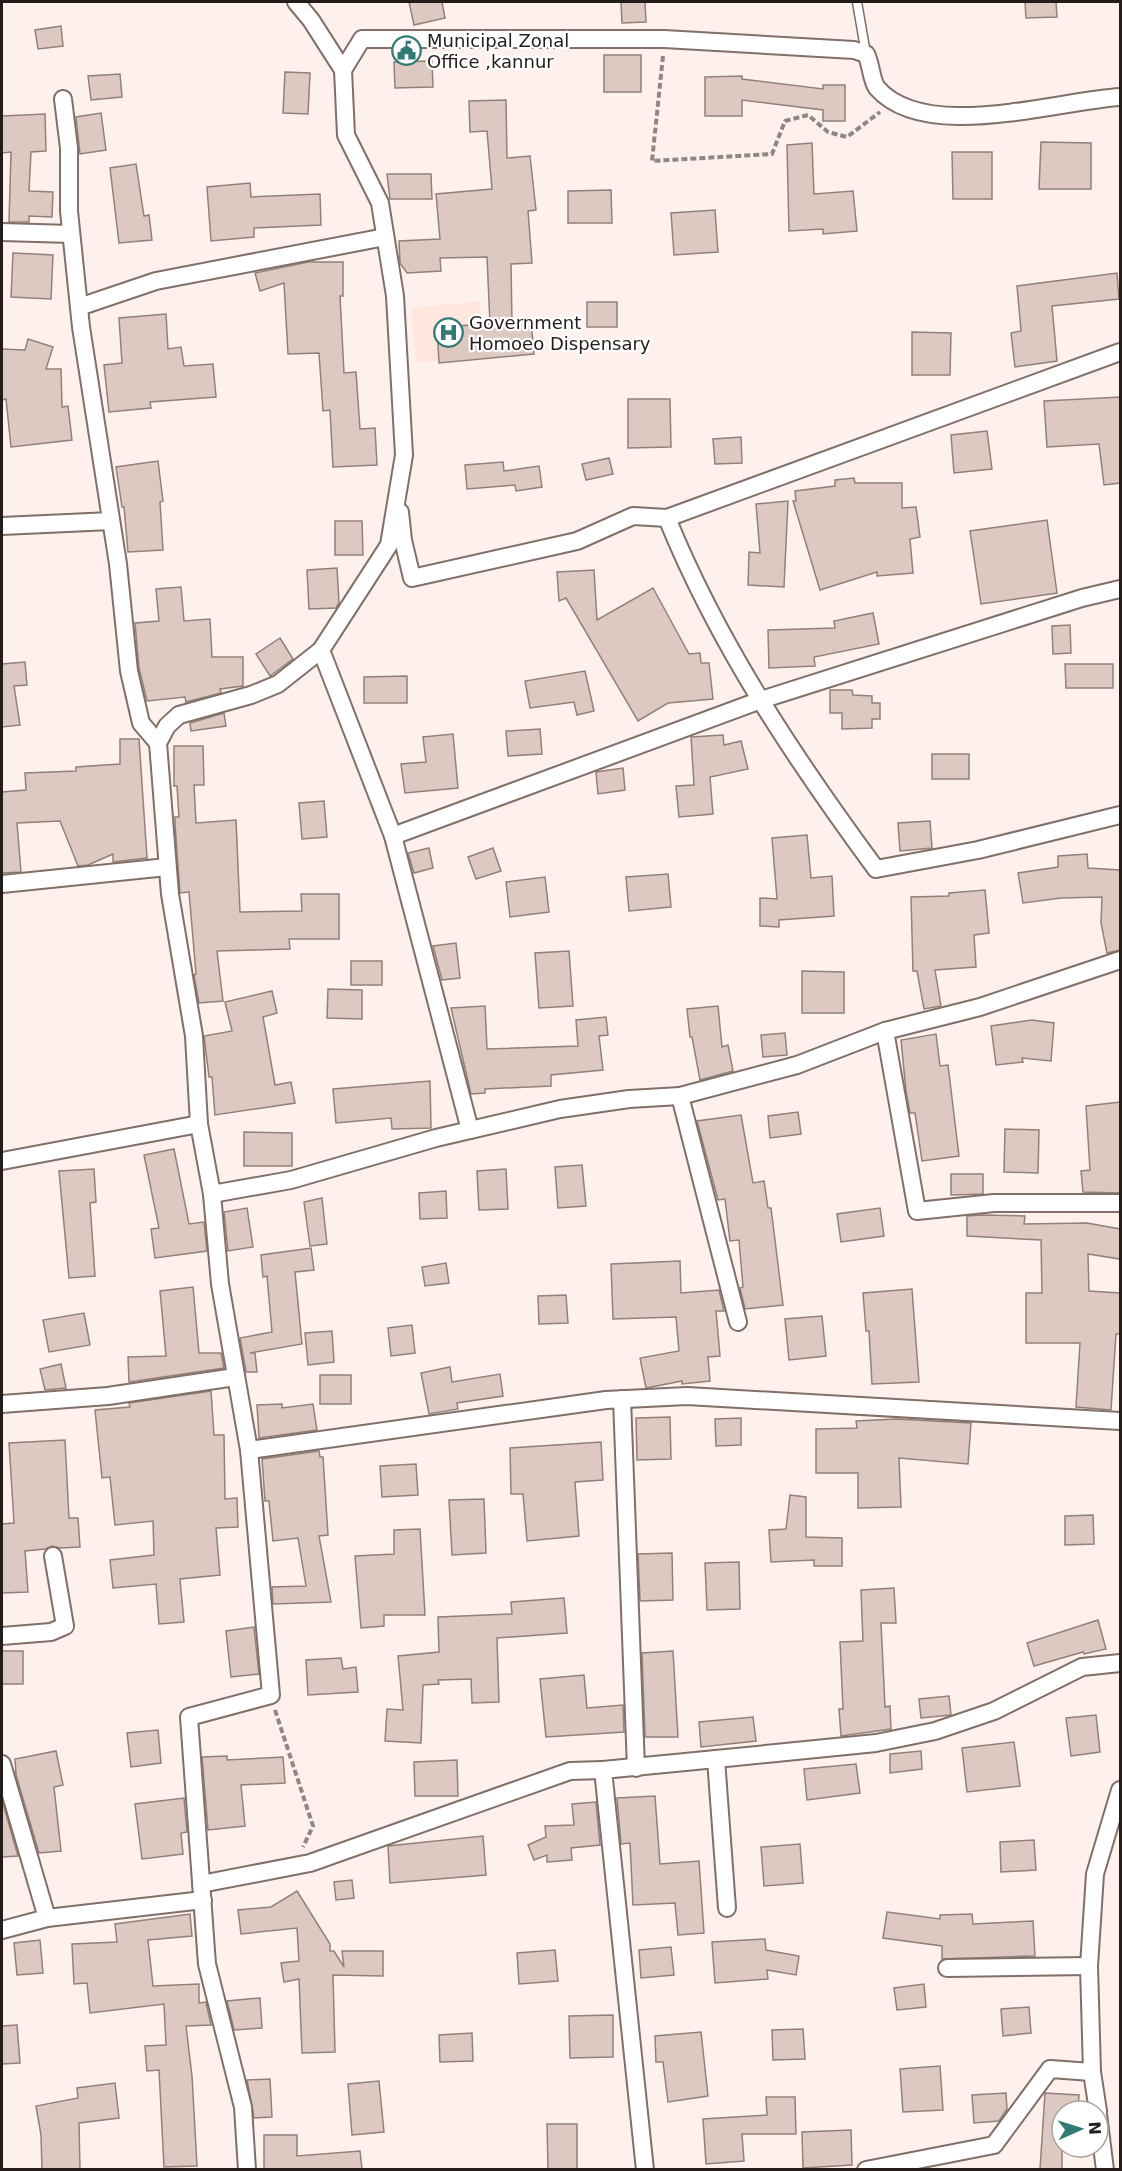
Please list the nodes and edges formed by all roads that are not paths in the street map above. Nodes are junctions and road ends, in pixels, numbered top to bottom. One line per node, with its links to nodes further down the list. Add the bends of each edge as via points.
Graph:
1 (296, 2): 4 (street)
2 (857, 2): 3 (lane)
3 (866, 54): 4 (street, via 854,50 664,39 362,39); 5 (street, via 872,64 875,86 892,101 924,113 970,118)
4 (343, 70): 9 (street, via 346,135 380,203)
5 (1120, 97)
6 (63, 99): 8 (street, via 69,148)
7 (2, 232): 8 (street)
8 (71, 234): 10 (street)
9 (385, 237): 10 (street, via 156,281); 12 (street, via 395,296 404,455)
10 (79, 307): 14 (street)
11 (1120, 352): 13 (street)
12 (397, 493): 13 (street, via 412,578 577,541 633,516); 17 (street, via 388,545)
13 (667, 518): 18 (street, via 688,571)
14 (111, 521): 15 (street); 19 (street, via 129,671 141,723)
15 (2, 526)
16 (1120, 589): 18 (street)
17 (321, 650): 19 (street, via 278,684 179,715); 21 (street)
18 (761, 700): 20 (street, via 794,754 876,869 978,850); 21 (street)
19 (158, 743): 22 (street)
20 (1120, 814)
21 (393, 836): 28 (street)
22 (167, 867): 23 (street); 27 (street, via 194,1036)
23 (2, 884)
24 (1120, 960): 25 (street, via 980,1007)
25 (885, 1031): 26 (street, via 797,1065); 31 (street, via 917,1211 994,1203)
26 (680, 1096): 28 (street, via 560,1109); 32 (street)
27 (199, 1124): 29 (street); 30 (street)
28 (470, 1130): 30 (street, via 291,1180)
29 (2, 1161)
30 (212, 1194): 33 (street, via 220,1284)
31 (1120, 1203)
32 (738, 1322)
33 (235, 1377): 35 (street, via 108,1396); 37 (street)
34 (622, 1399): 36 (street, via 687,1396); 37 (street); 43 (street)
35 (2, 1404)
36 (1120, 1421)
37 (249, 1450): 46 (street, via 271,1695 189,1717)
38 (53, 1557): 39 (street, via 65,1626 51,1632)
39 (2, 1636)
40 (1120, 1663): 41 (street, via 1082,1667 994,1711 935,1731 876,1743)
41 (716, 1759): 43 (street); 47 (street)
42 (2, 1764): 48 (street)
43 (636, 1768): 44 (street)
44 (603, 1770): 46 (street, via 570,1771 310,1863); 55 (street)
45 (1120, 1790): 50 (street, via 1095,1874)
46 (202, 1892): 48 (street); 54 (street, via 207,1965 243,2107)
47 (727, 1908)
48 (47, 1918): 49 (street)
49 (2, 1930)
50 (1089, 1965): 51 (street); 52 (street)
51 (947, 1968)
52 (1092, 2072): 53 (street); 56 (street, via 1050,2069 994,2145)
53 (1096, 2099)
54 (247, 2169)
55 (645, 2169)
56 (866, 2169)

